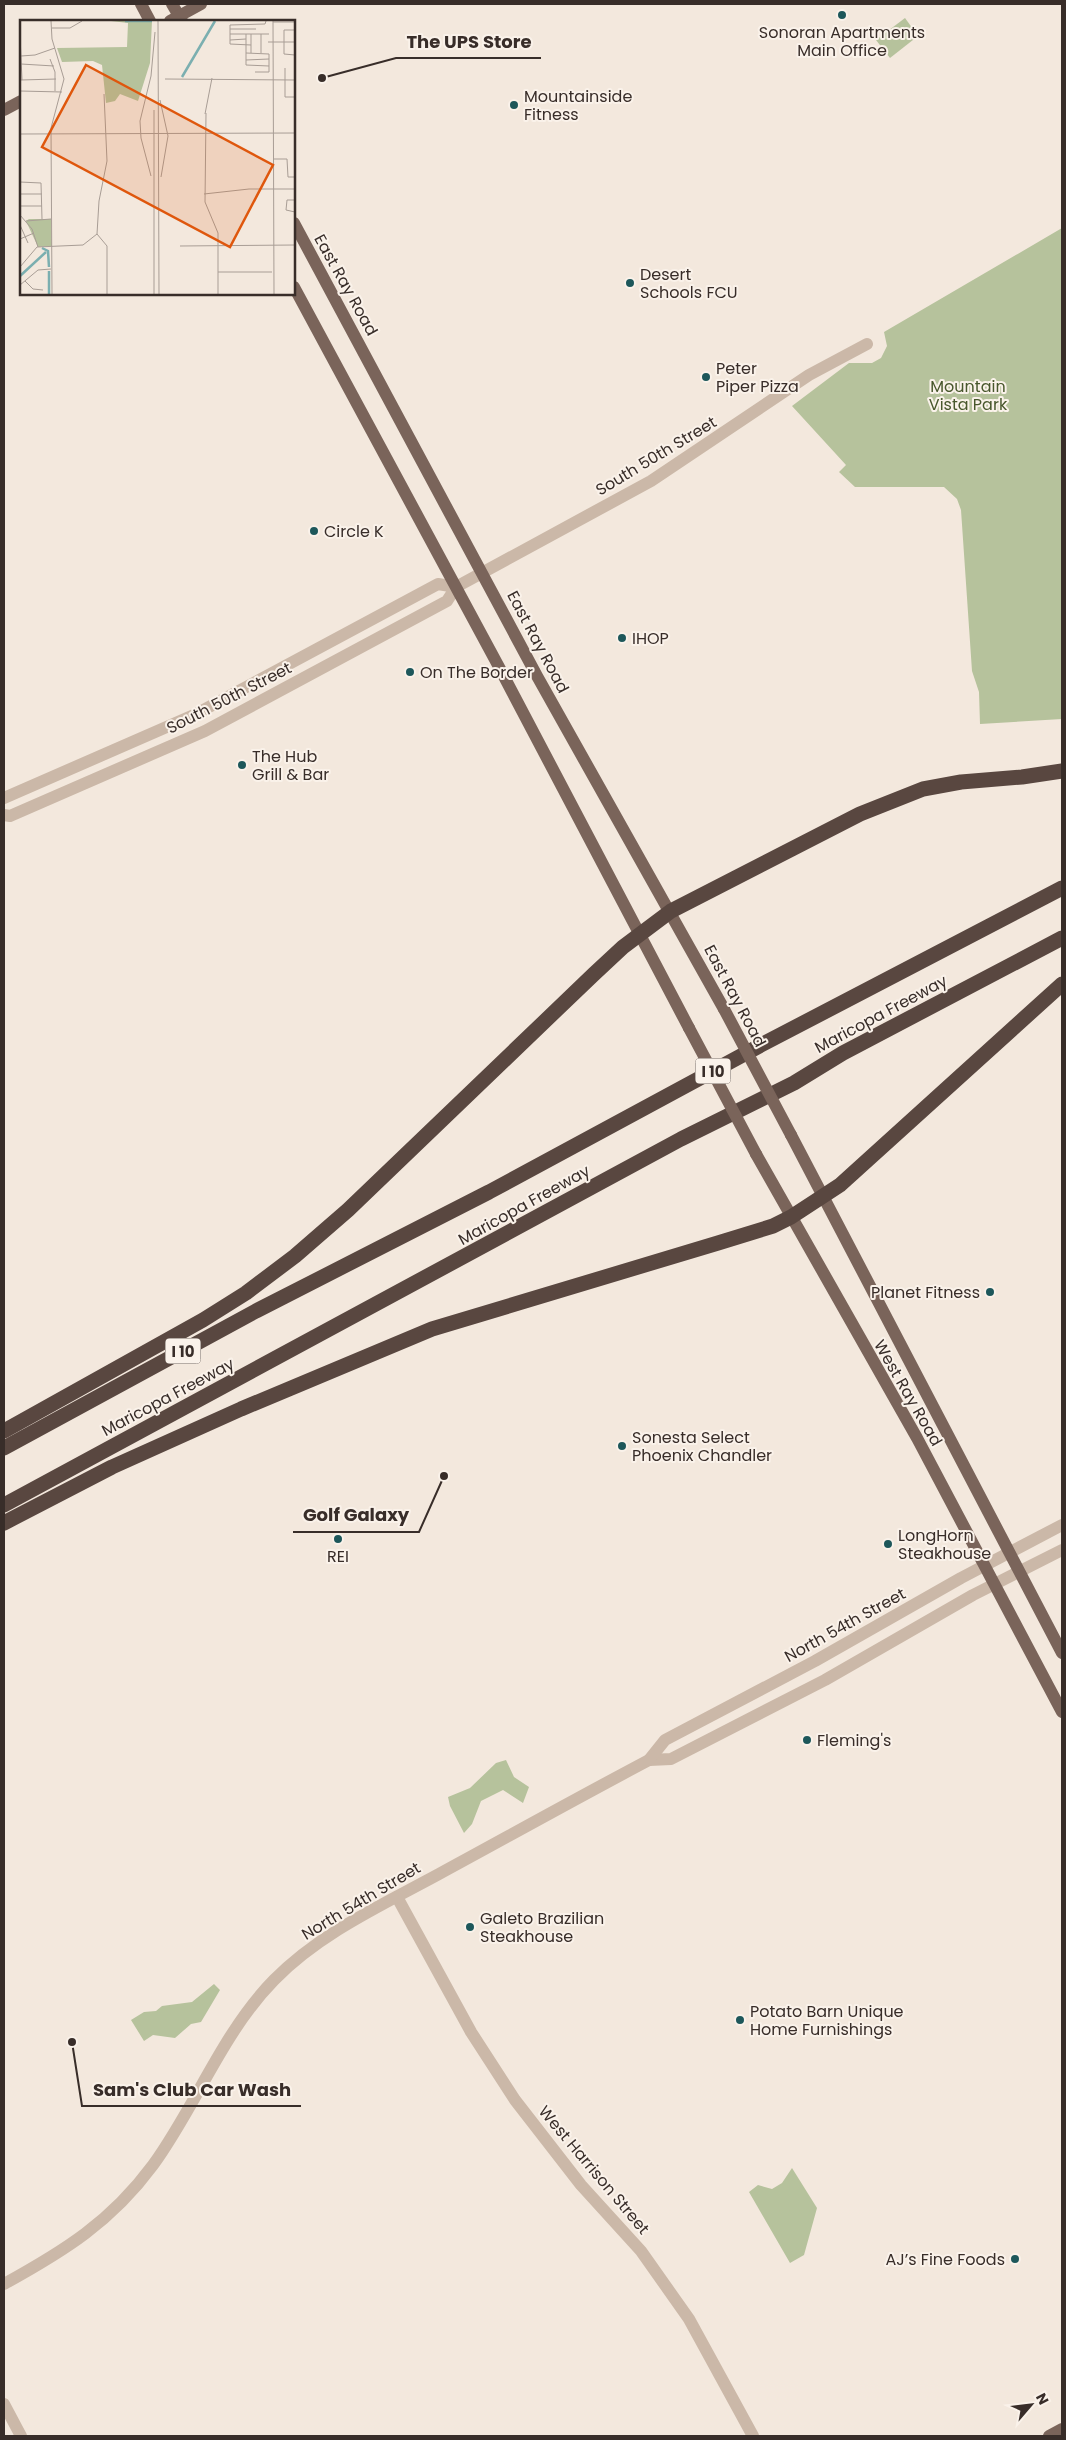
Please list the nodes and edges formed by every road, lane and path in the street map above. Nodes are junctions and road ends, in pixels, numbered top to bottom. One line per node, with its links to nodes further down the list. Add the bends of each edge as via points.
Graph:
1 (141, 4): 4 (main road)
2 (172, 4): 5 (main road)
3 (202, 4): 5 (main road)
4 (149, 20)
5 (177, 20)
6 (20, 102): 7 (main road)
7 (4, 110)
8 (295, 225): 11 (main road, East Ray Road)
9 (295, 289): 12 (main road)
10 (867, 344): 11 (street, South 50th Street, via 809,375 651,481)
11 (483, 573): 12 (street, South 50th Street); 17 (main road, East Ray Road, via 537,676)
12 (456, 587): 14 (street, South 50th Street, via 438,584 194,715); 15 (street, South 50th Street, via 447,601 222,723); 18 (main road)
13 (1062, 771): 17 (highway, via 923,789 860,814)
14 (4, 798)
15 (4, 816)
16 (1062, 888): 25 (highway, Maricopa Freeway / I 10, via 489,1192 256,1311)
17 (671, 911): 18 (highway); 21 (main road, East Ray Road, bridge)
18 (639, 935): 23 (main road, West Ray Road, bridge); 24 (highway, via 587,980 348,1210 295,1256 204,1320)
19 (1062, 938): 26 (highway, Maricopa Freeway)
20 (1062, 984): 22 (highway, via 862,1166)
21 (758, 1073): 22 (main road, West Ray Road, bridge)
22 (824, 1196): 23 (highway); 30 (main road, West Ray Road)
23 (791, 1217): 27 (highway, via 773,1226 432,1329 112,1466); 31 (main road, West Ray Road, via 917,1438)
24 (4, 1431)
25 (4, 1448)
26 (4, 1505)
27 (4, 1523)
28 (1062, 1525): 30 (street, North 54th Street)
29 (1062, 1550): 32 (street, North 54th Street)
30 (1009, 1553): 31 (street, North 54th Street); 32 (main road, West Ray Road)
31 (984, 1566): 33 (main road, West Ray Road); 36 (street, North 54th Street, via 666,1740)
32 (1019, 1572): 33 (street, North 54th Street); 34 (main road, West Ray Road)
33 (994, 1585): 35 (main road, West Ray Road); 36 (street, North 54th Street, via 825,1680 671,1759)
34 (1062, 1653)
35 (1062, 1712)
36 (649, 1760): 37 (street, North 54th Street)
37 (397, 1897): 38 (street, North 54th Street, via 317,1943 274,1980 244,2015 164,2149 124,2199 72,2245); 42 (street, West Harrison Street, via 471,2032 515,2100 581,2185 642,2251 689,2320)
38 (4, 2284)
39 (4, 2404): 41 (street)
40 (1062, 2429): 43 (main road)
41 (21, 2436)
42 (753, 2436)
43 (1049, 2436)

